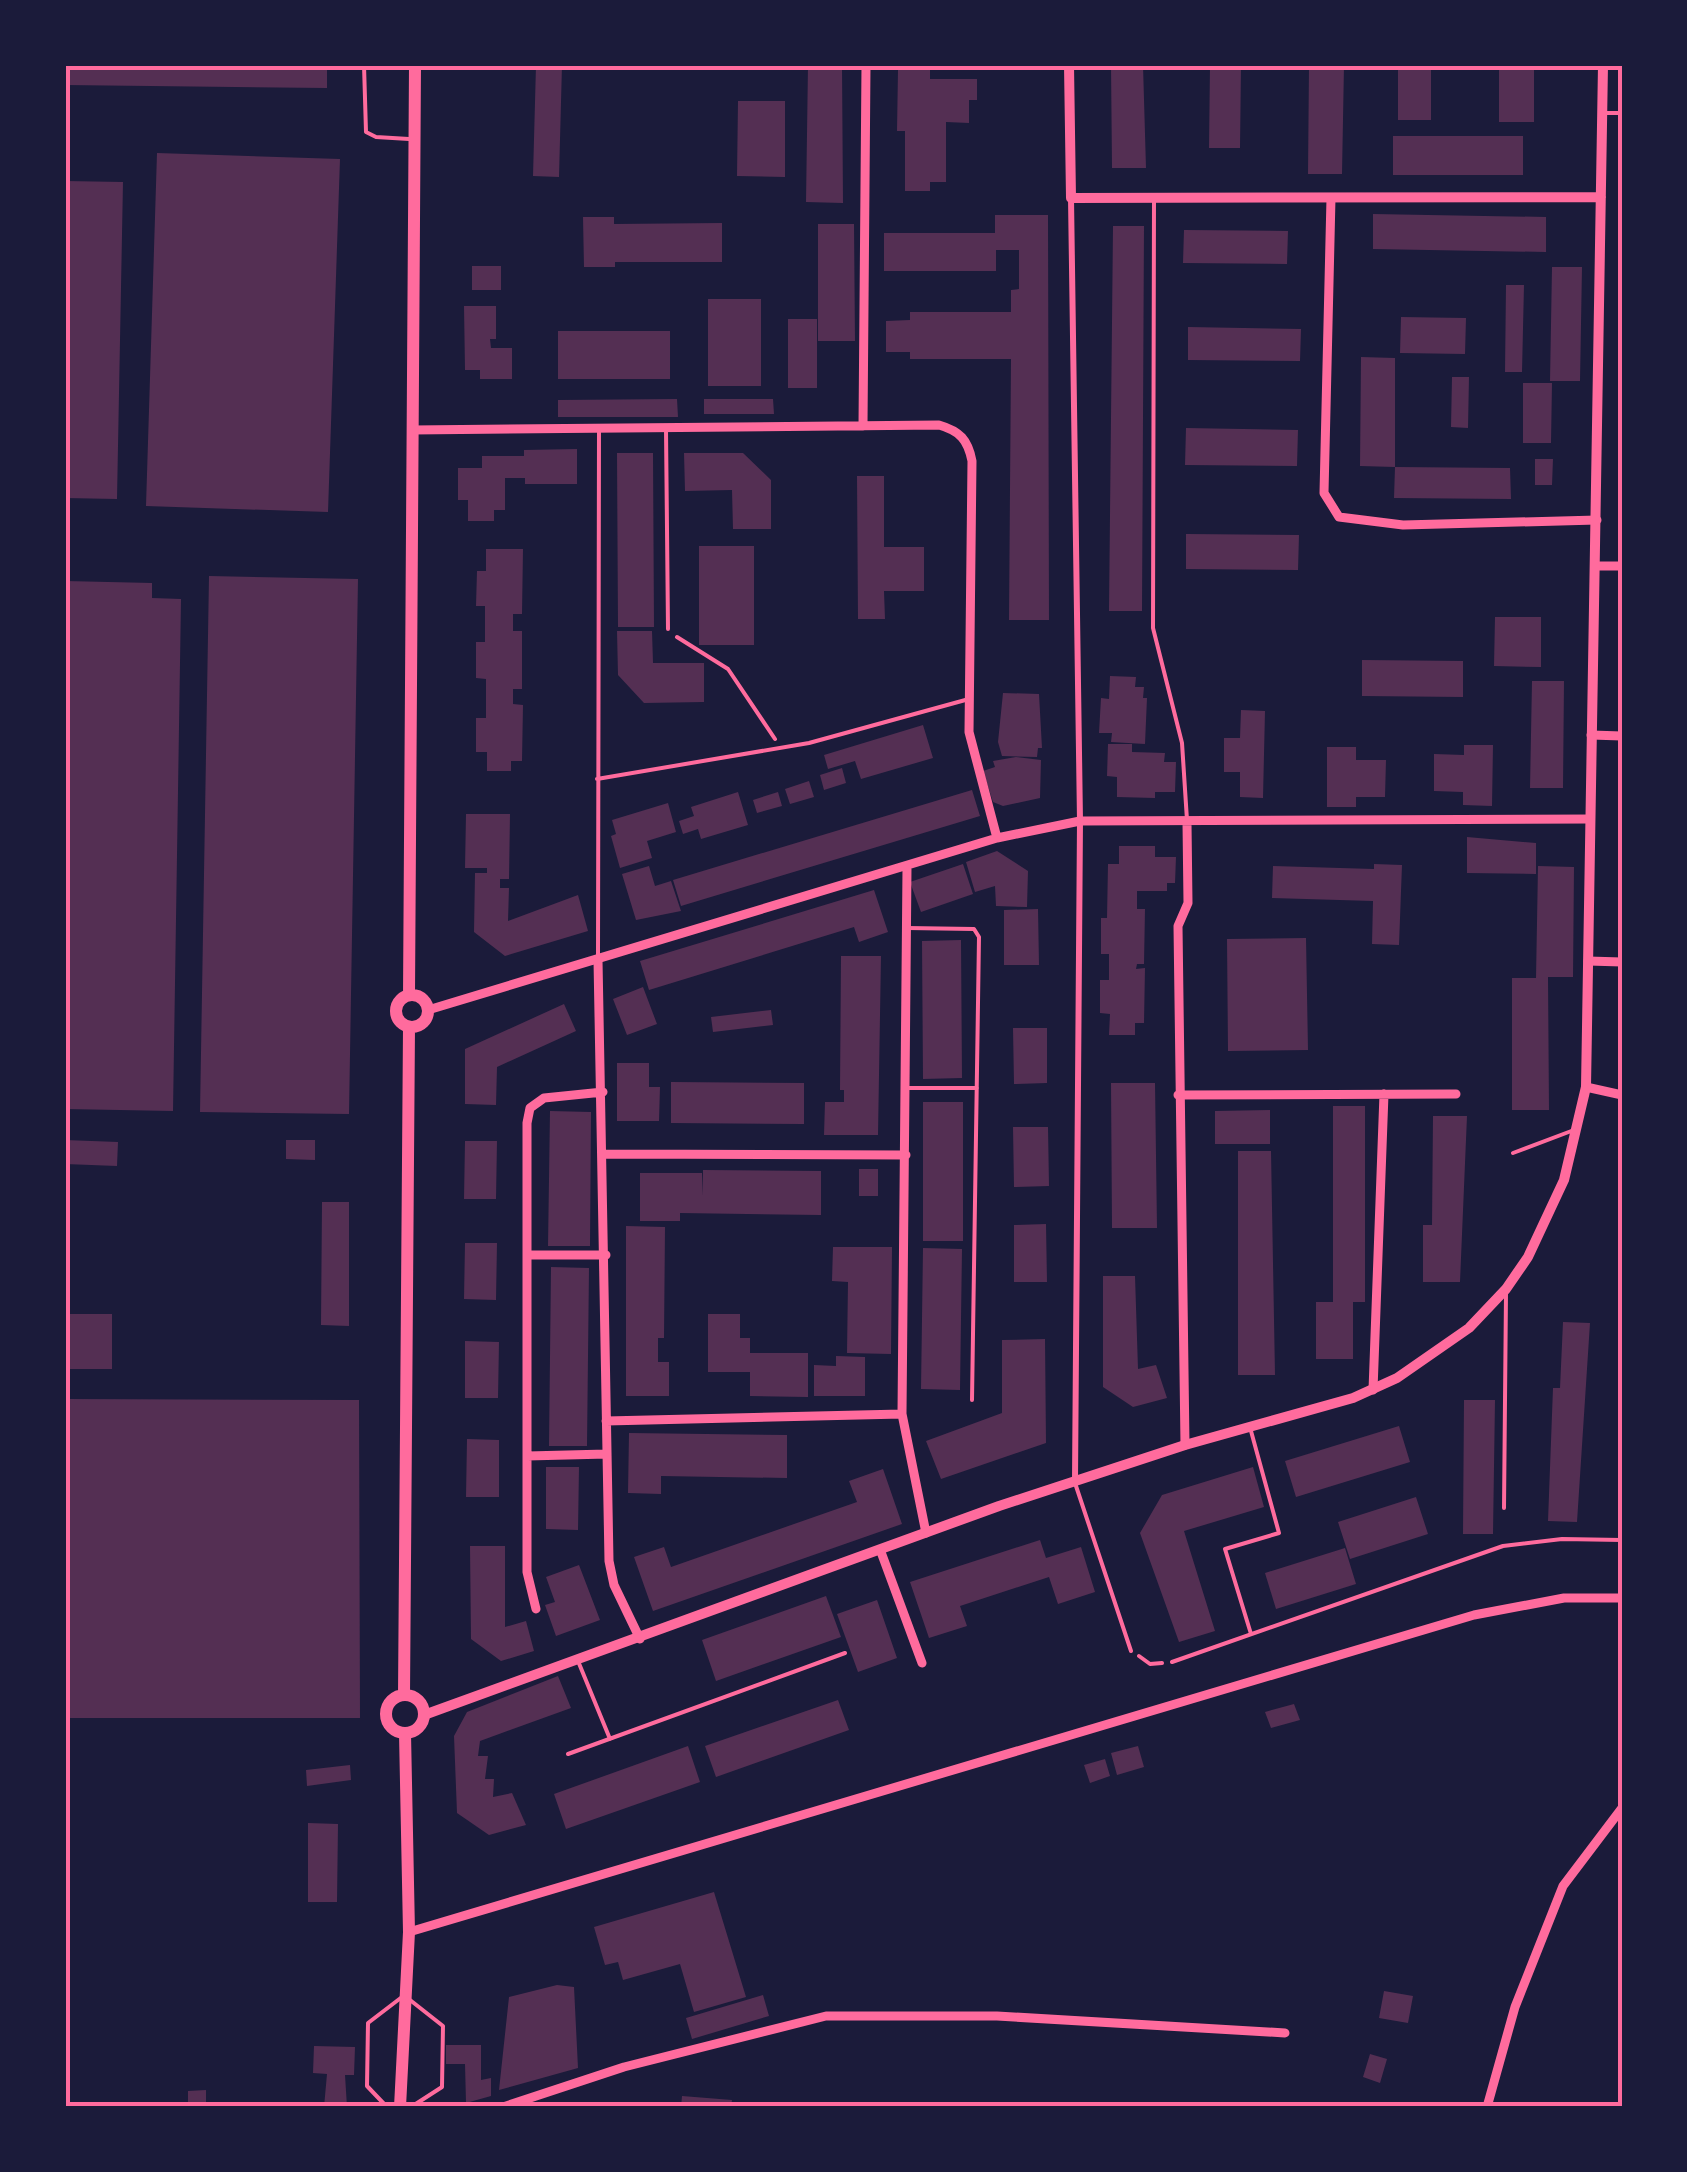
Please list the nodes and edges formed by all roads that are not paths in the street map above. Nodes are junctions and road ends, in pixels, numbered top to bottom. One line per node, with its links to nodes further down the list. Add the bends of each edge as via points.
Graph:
1 (364, 65): 8 (lane, via 366,132)
2 (414, 65): 8 (main road)
3 (866, 65): 13 (street)
4 (1070, 65): 10 (street)
5 (1603, 65): 6 (street)
6 (1602, 113): 7 (lane); 9 (street)
7 (1622, 113)
8 (414, 140): 15 (main road)
9 (1601, 197): 11 (street); 17 (street)
10 (1071, 198): 12 (street); 26 (street)
11 (1331, 198): 12 (street); 17 (street, via 1324,493 1339,517 1404,524)
12 (1154, 199): 27 (lane, via 1153,628 1182,743)
13 (864, 426): 16 (street); 21 (street, via 939,425 969,444)
14 (599, 429): 15 (street); 16 (street); 24 (lane)
15 (412, 430): 34 (main road)
16 (666, 430): 20 (lane)
17 (1597, 520): 18 (street)
18 (1596, 566): 19 (street); 22 (street)
19 (1622, 566)
20 (668, 630)
21 (968, 699): 24 (lane, via 780,748); 28 (street, via 973,761)
22 (1591, 735): 23 (street); 25 (street)
23 (1622, 736)
24 (595, 779): 31 (lane)
25 (1590, 819): 27 (street); 32 (street)
26 (1080, 821): 27 (street); 28 (street); 60 (street)
27 (1187, 823): 43 (street, via 1188,903 1178,926)
28 (997, 838): 29 (street)
29 (907, 868): 30 (street); 31 (street)
30 (907, 928): 38 (street); 39 (lane, via 962,927 979,937)
31 (598, 960): 35 (street); 40 (street)
32 (1588, 961): 33 (street); 37 (street)
33 (1622, 962)
34 (409, 995): 35 (main road, via 420,997); 36 (main road, via 396,1011)
35 (428, 1010): 36 (main road, via 422,1023)
36 (409, 1027): 74 (main road)
37 (1586, 1087): 44 (street); 45 (street)
38 (907, 1088): 39 (lane); 48 (street)
39 (977, 1088): 53 (lane)
40 (603, 1092): 47 (street); 50 (street, via 544,1098 530,1108)
41 (1384, 1094): 42 (street); 43 (street); 52 (street)
42 (1456, 1094)
43 (1178, 1095): 57 (street)
44 (1622, 1095)
45 (1578, 1129): 46 (lane); 51 (street, via 1548,1219)
46 (1513, 1153)
47 (605, 1154): 48 (street); 49 (street)
48 (906, 1155): 54 (street)
49 (606, 1254): 50 (street); 55 (street)
50 (527, 1256): 59 (street)
51 (1506, 1289): 52 (street, via 1444,1350); 61 (lane)
52 (1373, 1390): 56 (street)
53 (972, 1400)
54 (902, 1414): 55 (street); 62 (street)
55 (606, 1421): 58 (street)
56 (1249, 1427): 57 (street); 67 (lane, via 1278,1533 1225,1549)
57 (1185, 1446): 60 (street)
58 (607, 1454): 59 (street); 68 (street, via 609,1561)
59 (527, 1456): 66 (street, via 527,1572)
60 (1075, 1481): 62 (street); 69 (lane)
61 (1504, 1508)
62 (926, 1533): 64 (street)
63 (1622, 1540): 67 (lane, via 1562,1538 1503,1546)
64 (882, 1552): 68 (street); 73 (street)
65 (1622, 1598): 80 (street, via 1564,1598 1474,1615)
66 (536, 1609)
67 (1252, 1634): 72 (lane)
68 (640, 1639): 71 (street)
69 (1131, 1650)
70 (845, 1653): 77 (lane)
71 (578, 1661): 75 (street); 77 (lane)
72 (1172, 1662)
73 (922, 1663)
74 (404, 1695): 75 (main road, via 421,1703); 76 (main road, via 389,1703 386,1715 390,1726)
75 (424, 1715): 76 (main road)
76 (405, 1733): 80 (main road)
77 (610, 1739): 78 (lane)
78 (568, 1754)
79 (1622, 1808): 87 (street, via 1563,1886 1516,2007)
80 (408, 1932): 81 (main road)
81 (406, 1996): 83 (lane, via 368,2023 367,2086); 84 (main road); 85 (lane, via 443,2026 442,2087)
82 (1285, 2033): 86 (street, via 997,2016 826,2016)
83 (387, 2107)
84 (400, 2107)
85 (411, 2107)
86 (503, 2107)
87 (1487, 2107)

